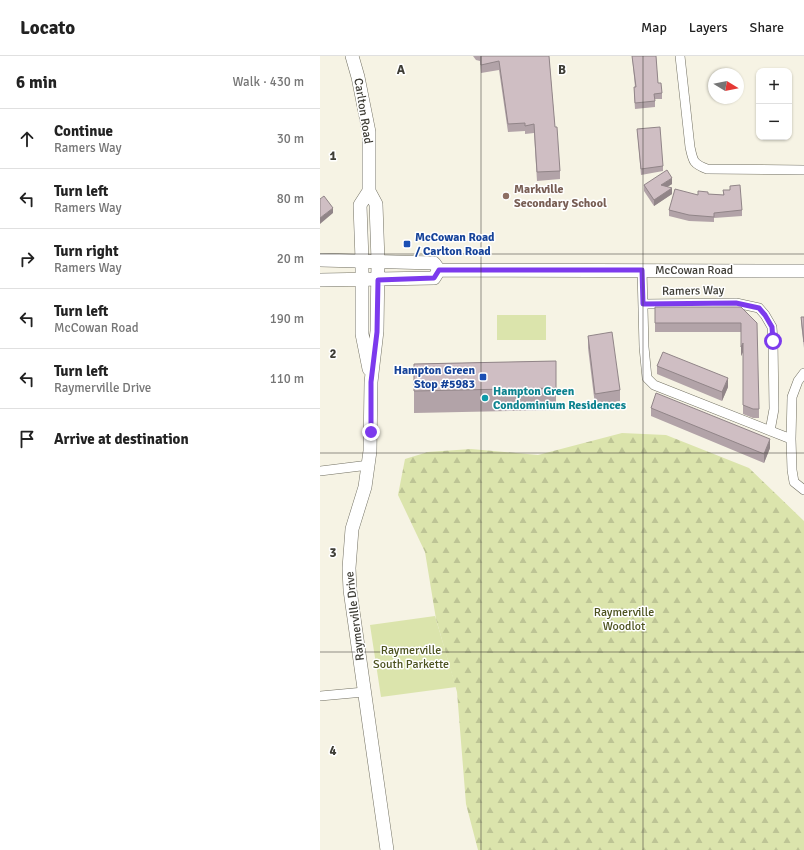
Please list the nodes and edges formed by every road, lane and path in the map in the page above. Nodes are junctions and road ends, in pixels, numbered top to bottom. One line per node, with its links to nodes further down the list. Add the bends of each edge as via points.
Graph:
1 (352, 56): 4 (street, Carlton Road, via 369,132)
2 (680, 56): 3 (street, via 690,147 697,166 707,169)
3 (804, 170)
4 (369, 191): 6 (street, Carlton Road, via 360,205); 7 (street, Carlton Road, via 376,204)
5 (320, 260): 6 (street, McCowan Road)
6 (362, 260): 7 (street, McCowan Road); 12 (street, Raymerville Drive)
7 (378, 261): 8 (street, McCowan Road, via 434,263); 13 (street, Carlton Road)
8 (439, 270): 9 (street, McCowan Road); 13 (street, McCowan Road, via 434,278)
9 (642, 270): 10 (street, McCowan Road); 14 (street)
10 (804, 271)
11 (320, 280): 12 (street, McCowan Road)
12 (363, 280): 13 (street, McCowan Road); 16 (street, Raymerville Drive, via 362,334)
13 (378, 280): 16 (street, Raymerville Drive, via 377,332)
14 (643, 304): 17 (street, via 647,378 654,385); 17 (street, Ramers Way, via 736,303 759,308 772,327 774,409)
15 (804, 373): 18 (street, via 792,397)
16 (371, 382): 19 (street, Raymerville Drive)
17 (770, 431): 18 (street)
18 (791, 439): 21 (street, via 794,482)
19 (369, 465): 20 (street); 22 (street, Raymerville Drive, via 352,529 348,568)
20 (320, 471)
21 (804, 490)
22 (364, 692): 23 (street); 24 (street, Raymerville Drive)
23 (320, 696)
24 (387, 850)

